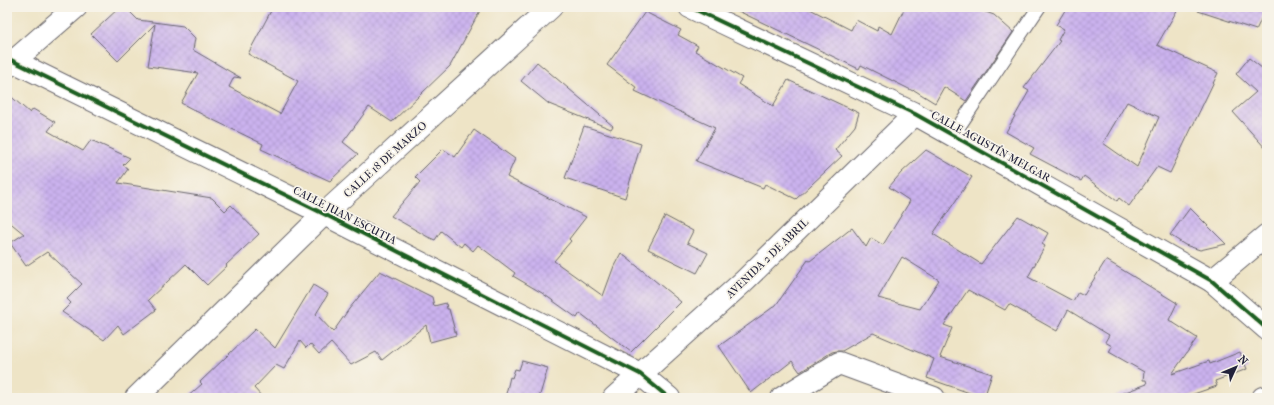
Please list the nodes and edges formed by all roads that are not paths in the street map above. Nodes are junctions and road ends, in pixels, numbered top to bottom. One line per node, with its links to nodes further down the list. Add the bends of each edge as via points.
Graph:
1 (76, 7): 5 (street)
2 (551, 7): 8 (street, CALLE 18 DE MARZO)
3 (690, 7): 6 (street, CALLE AGUSTÍN MELGAR)
4 (1039, 7): 7 (lane)
5 (9, 62): 8 (street, CALLE JUAN ESCUTIA)
6 (915, 114): 7 (street, CALLE AGUSTÍN MELGAR); 12 (street, AVENIDA 2 DE ABRIL, via 743,282)
7 (953, 135): 10 (street, CALLE AGUSTÍN MELGAR)
8 (324, 214): 12 (street, CALLE JUAN ESCUTIA); 14 (street, CALLE 18 DE MARZO)
9 (1267, 235): 10 (street)
10 (1212, 281): 11 (street, CALLE AGUSTÍN MELGAR)
11 (1267, 329)
12 (640, 374): 15 (street, AVENIDA 2 DE ABRIL); 16 (street, CALLE JUAN ESCUTIA)
13 (1267, 397): 19 (street)
14 (136, 398)
15 (614, 398)
16 (669, 398)
17 (782, 398): 18 (street, via 839,363)
18 (934, 398)
19 (1263, 398)

